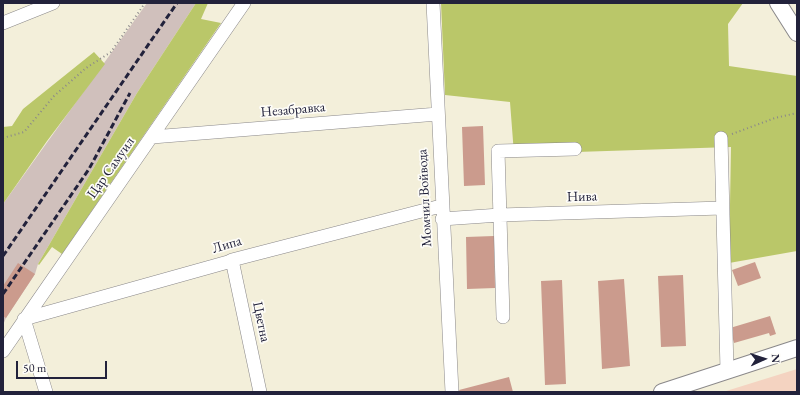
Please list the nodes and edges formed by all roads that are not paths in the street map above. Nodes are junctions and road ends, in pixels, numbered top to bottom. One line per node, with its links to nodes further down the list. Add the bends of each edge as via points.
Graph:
1 (53, 3): 5 (street)
2 (244, 3): 8 (street, Цар Самуил)
3 (433, 3): 7 (street, Момчил Войвода)
4 (778, 3): 6 (street)
5 (3, 23)
6 (797, 33)
7 (438, 114): 8 (street, Незабравка); 12 (street, Момчил Войвода)
8 (152, 137): 16 (street, Цар Самуил)
9 (721, 138): 11 (street)
10 (575, 149): 13 (street, via 498,151)
11 (722, 208): 13 (street, Нива); 19 (street)
12 (442, 213): 13 (street, Нива); 14 (street, Липа); 22 (street, Момчил Войвода)
13 (500, 215): 15 (street)
14 (232, 260): 16 (street, Липа); 21 (street, Цветна)
15 (503, 317)
16 (24, 320): 18 (street, Цар Самуил); 20 (street)
17 (797, 348): 19 (street)
18 (3, 351)
19 (727, 370): 23 (street)
20 (46, 392)
21 (260, 392)
22 (452, 392)
23 (662, 392)

